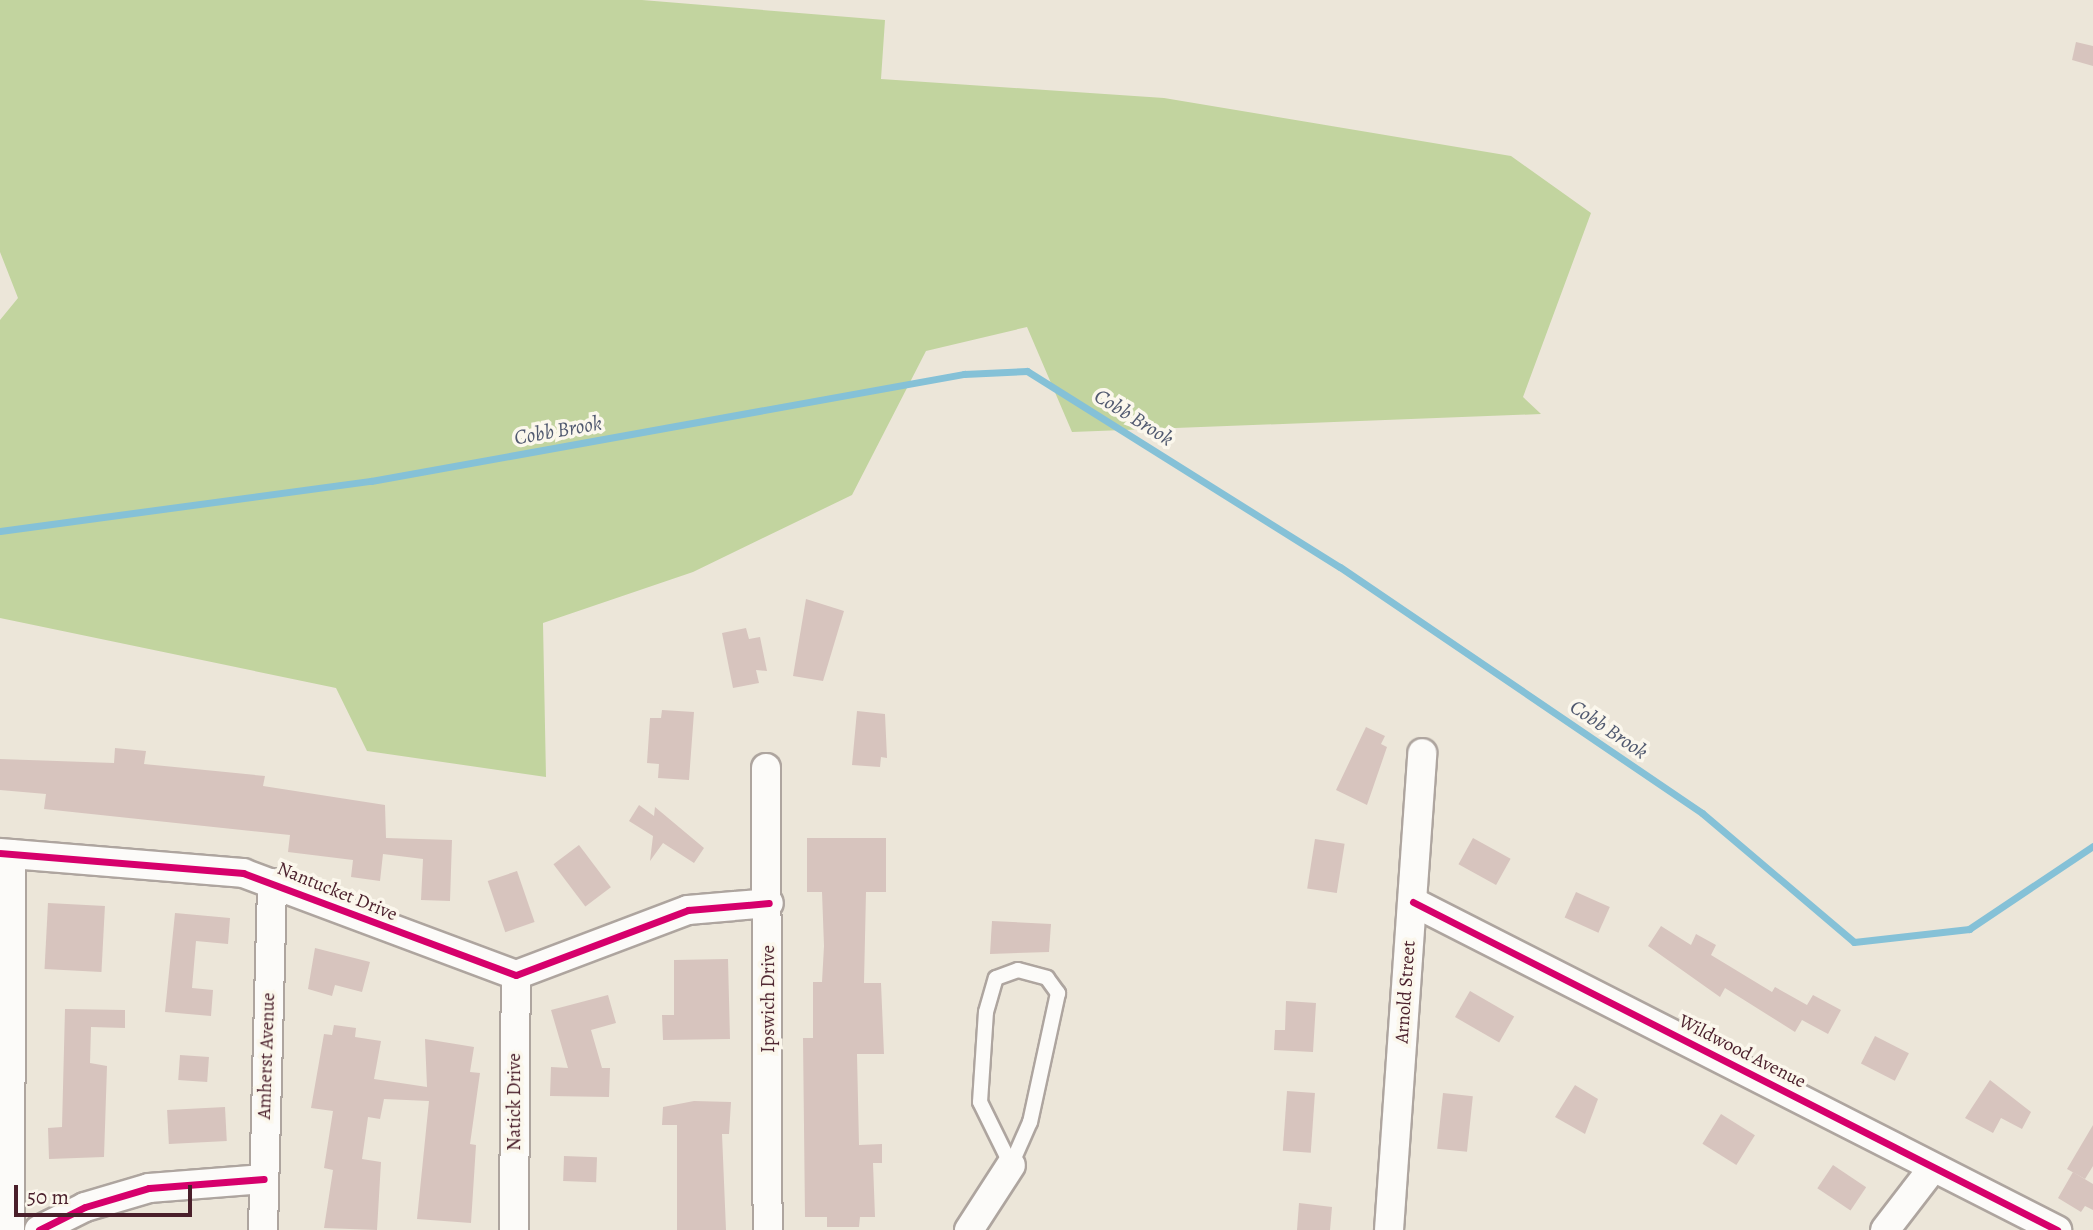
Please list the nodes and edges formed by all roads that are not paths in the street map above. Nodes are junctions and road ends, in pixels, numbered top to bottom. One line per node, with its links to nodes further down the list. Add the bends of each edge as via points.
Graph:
1 (1422, 754): 5 (street, Arnold Street)
2 (766, 768): 6 (street, Ipswich Drive)
3 (5, 853): 4 (street, Nantucket Drive, via 213,868); 11 (street)
4 (272, 883): 7 (street, Nantucket Drive); 10 (street, Amherst Avenue)
5 (1413, 902): 9 (street, Wildwood Avenue); 17 (street, Arnold Street)
6 (769, 903): 7 (street, via 688,910); 15 (street, Ipswich Drive)
7 (516, 975): 14 (street, Natick Drive)
8 (1012, 1165): 8 (lane, via 980,1102 986,1012 996,978 1018,970 1047,978 1058,993 1030,1122); 16 (street)
9 (1933, 1168): 18 (street); 19 (street, Wildwood Avenue)
10 (264, 1179): 12 (street, via 149,1188 96,1203); 13 (street, Amherst Avenue)
11 (10, 1230)
12 (39, 1230)
13 (263, 1230)
14 (514, 1230)
15 (768, 1230)
16 (969, 1230)
17 (1389, 1230)
18 (1885, 1230)
19 (2057, 1230)

